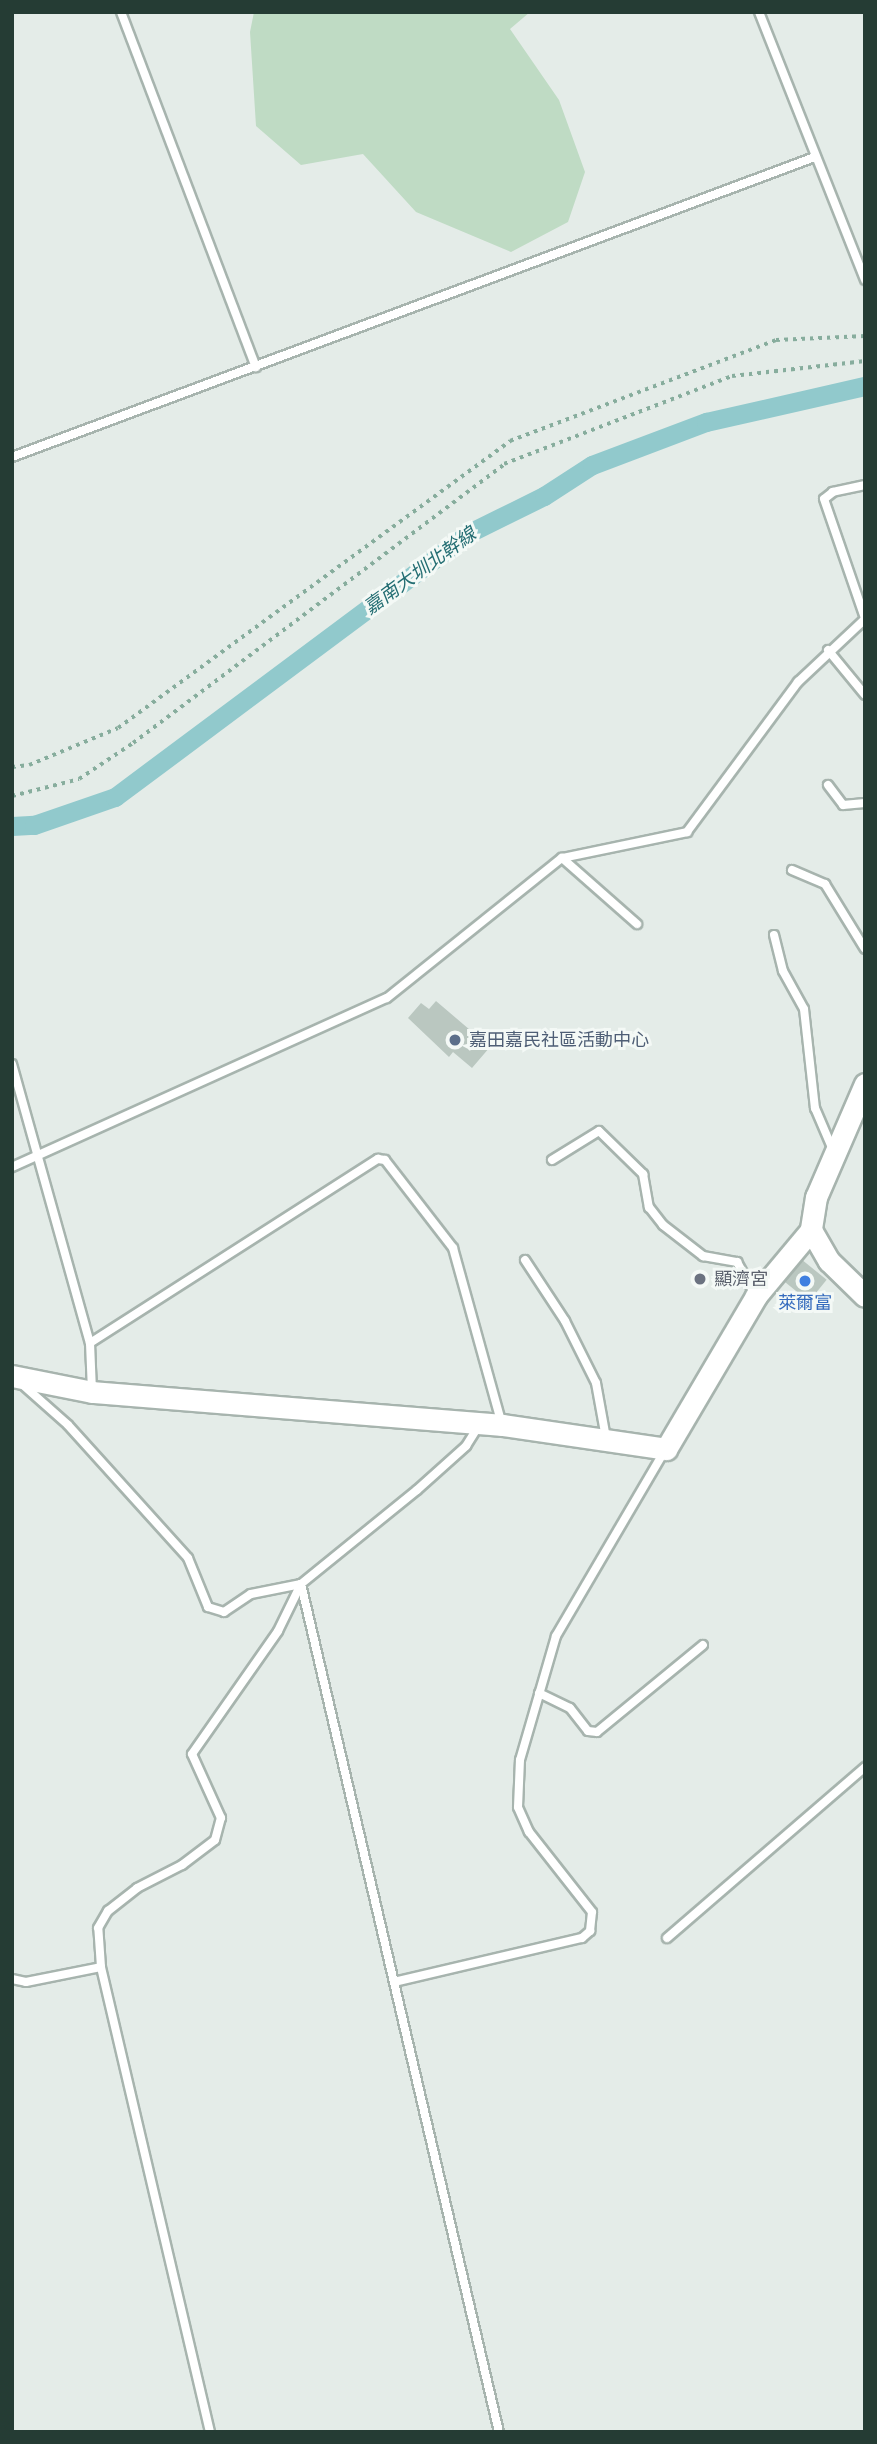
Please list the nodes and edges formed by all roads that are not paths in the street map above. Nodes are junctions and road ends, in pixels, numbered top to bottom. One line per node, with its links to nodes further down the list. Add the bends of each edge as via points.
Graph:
1 (121, 12): 5 (lane)
2 (758, 12): 3 (lane)
3 (815, 157): 4 (lane); 5 (lane)
4 (865, 280)
5 (256, 367): 6 (lane)
6 (12, 457)
7 (865, 485): 8 (lane, via 833,492 824,499)
8 (865, 618): 9 (lane)
9 (828, 650): 10 (lane); 13 (lane, via 798,682 687,832)
10 (865, 695)
11 (828, 785): 12 (lane, via 843,805)
12 (865, 803)
13 (562, 858): 15 (lane); 21 (lane, via 387,998)
14 (792, 870): 17 (lane, via 825,884)
15 (637, 924)
16 (774, 935): 22 (lane, via 783,971 804,1009 815,1108)
17 (865, 949)
18 (12, 1064): 21 (lane)
19 (865, 1084): 20 (street)
20 (858, 1114): 22 (street)
21 (39, 1151): 24 (lane); 29 (lane)
22 (834, 1153): 25 (street, via 816,1197)
23 (552, 1160): 27 (lane, via 599,1131 643,1174 649,1207 663,1225 703,1256 737,1262)
24 (12, 1167)
25 (810, 1230): 27 (street); 28 (street, via 829,1261)
26 (525, 1260): 34 (lane, via 565,1321 596,1383)
27 (756, 1296): 35 (street)
28 (865, 1296)
29 (90, 1343): 31 (lane); 33 (lane, via 378,1158 385,1160 453,1248)
30 (14, 1377): 31 (street); 36 (lane, via 68,1425 188,1558 208,1607 225,1612 251,1594)
31 (92, 1392): 32 (street)
32 (480, 1424): 33 (street); 36 (lane, via 466,1446 417,1490)
33 (502, 1426): 34 (street)
34 (606, 1438): 35 (street)
35 (666, 1449): 38 (lane, via 556,1636)
36 (301, 1584): 41 (lane, via 278,1631 192,1754 221,1818 215,1840 108,1911 98,1928); 43 (lane)
37 (702, 1645): 38 (lane, via 597,1731 588,1731 570,1708)
38 (539, 1693): 43 (lane, via 520,1760 518,1807 529,1832 592,1912 590,1931 582,1938)
39 (865, 1767): 40 (lane)
40 (667, 1938)
41 (102, 1967): 42 (lane, via 26,1982); 44 (lane)
42 (12, 1979)
43 (394, 1982): 45 (lane)
44 (210, 2432)
45 (499, 2432)

